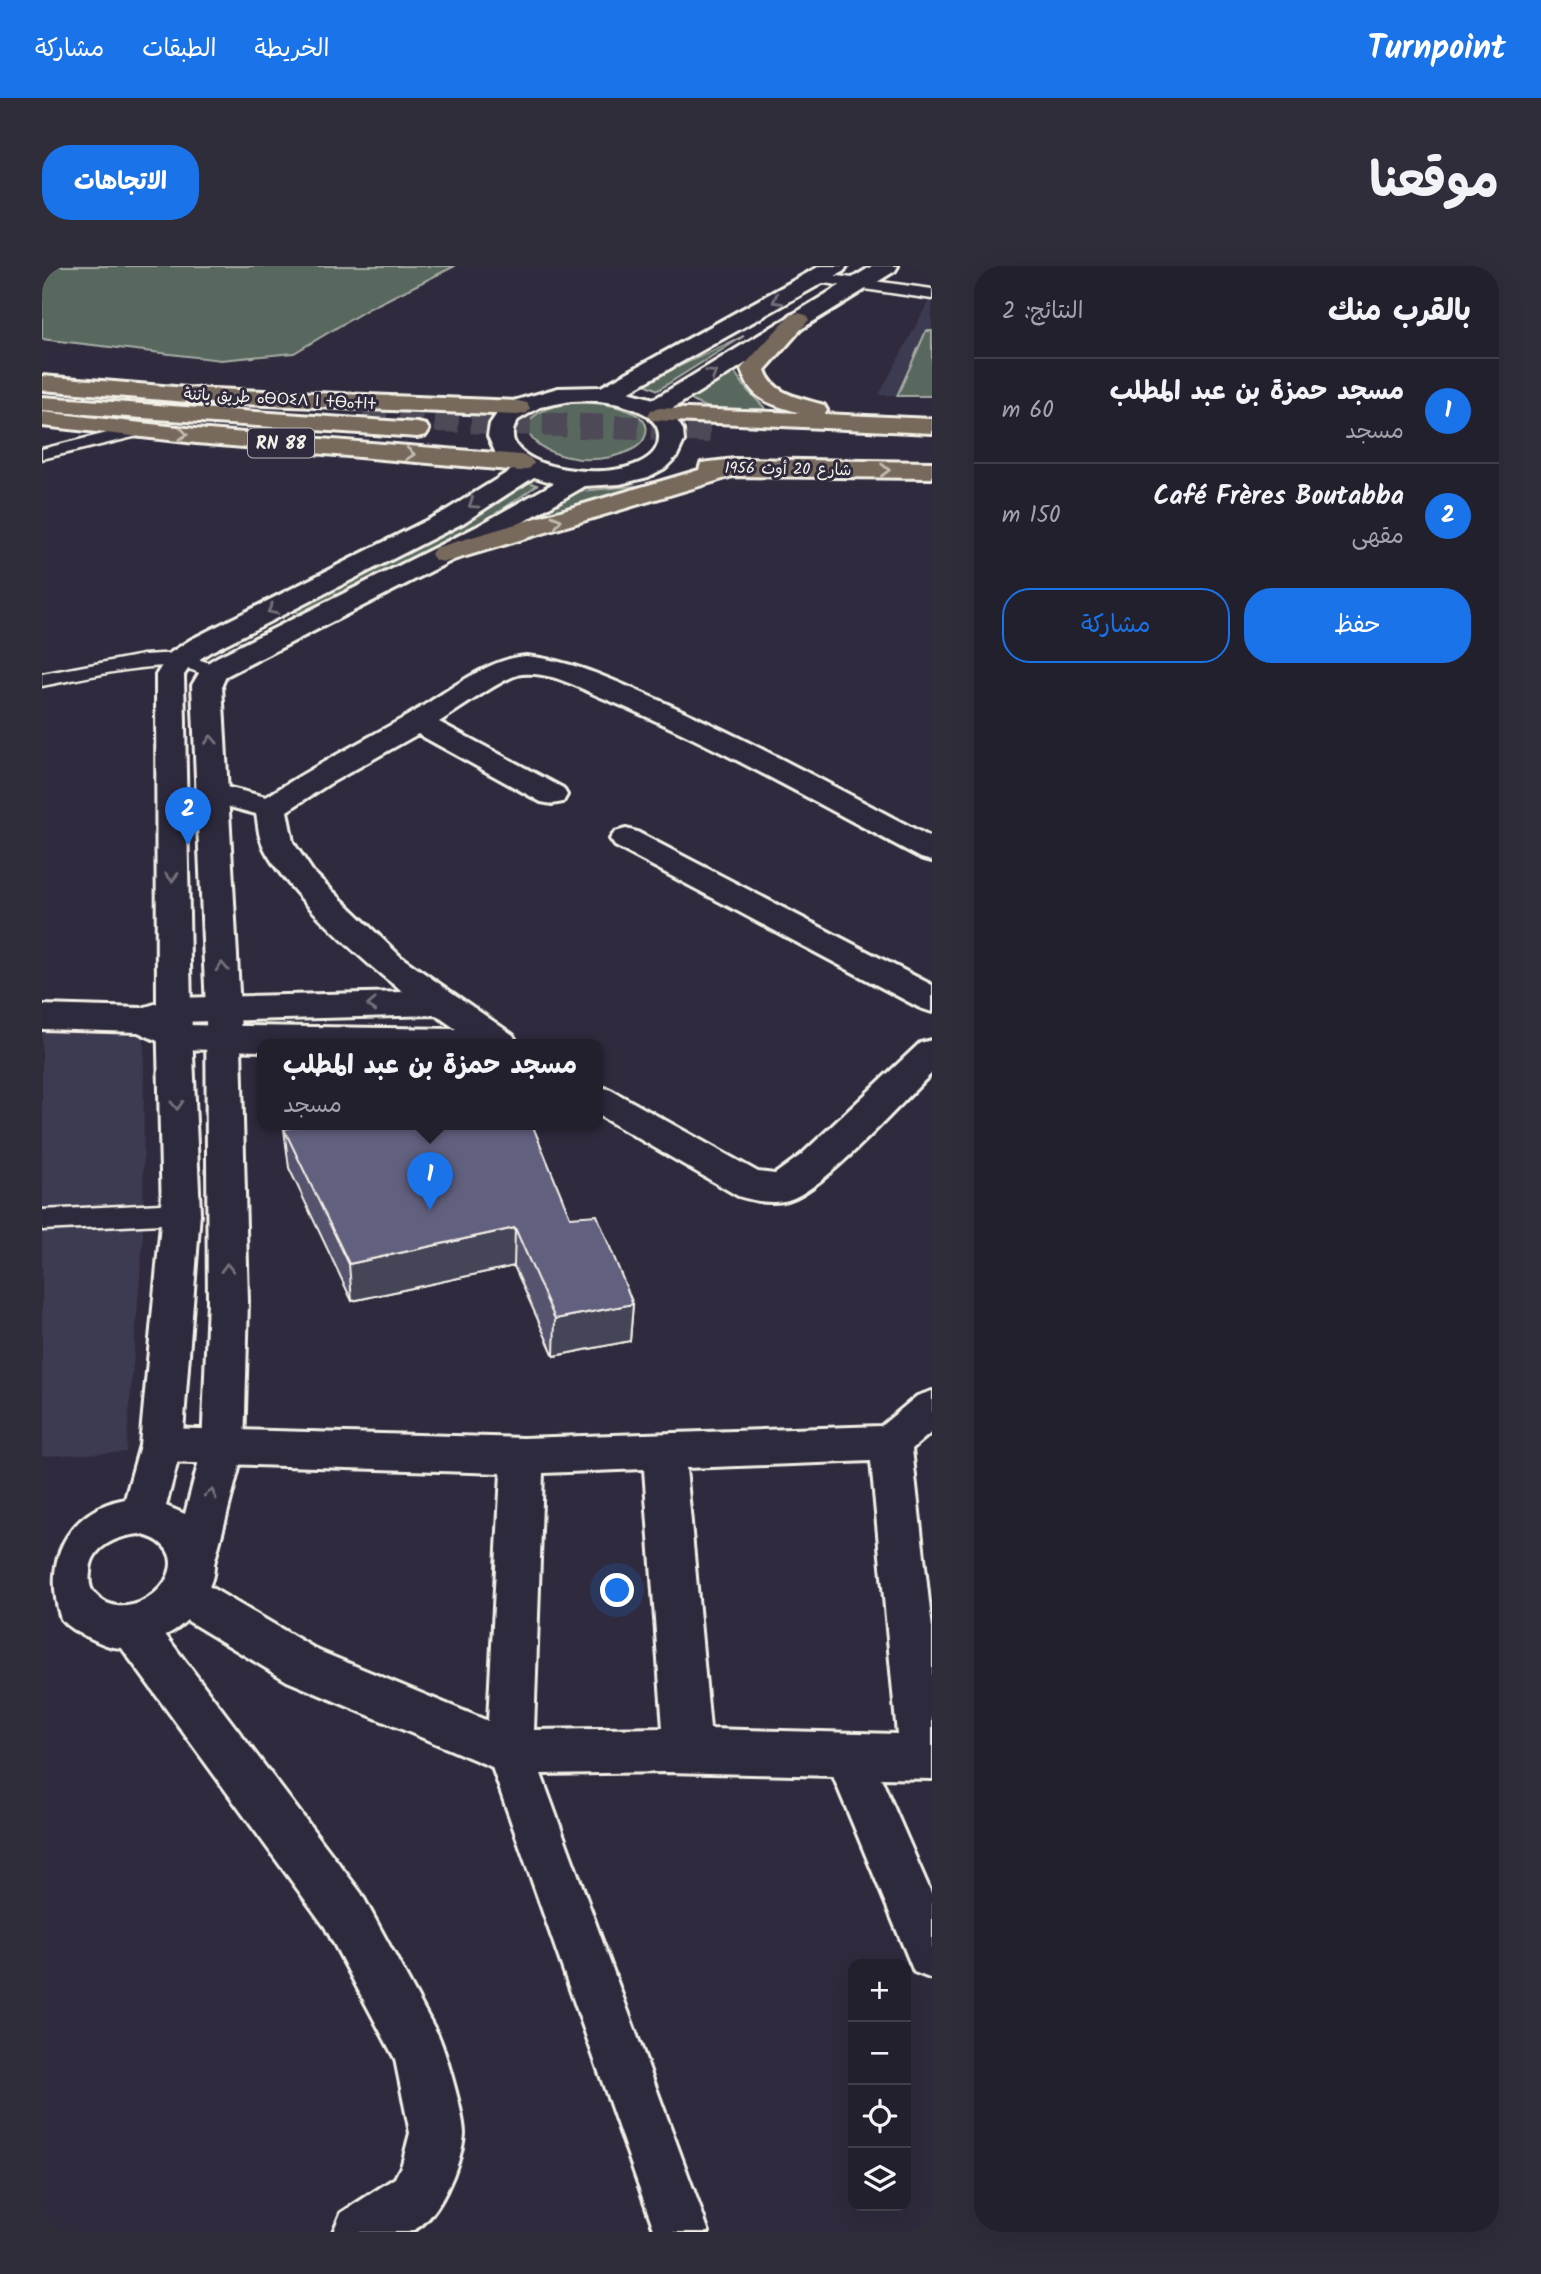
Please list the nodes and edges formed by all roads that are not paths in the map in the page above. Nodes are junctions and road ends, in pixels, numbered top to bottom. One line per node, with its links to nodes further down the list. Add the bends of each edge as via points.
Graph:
1 (836, 266): 3 (street)
2 (887, 266): 4 (street)
3 (816, 278): 4 (lane); 8 (street, one-way to 8)
4 (859, 284): 5 (lane); 6 (street)
5 (932, 294)
6 (798, 320): 12 (street, one-way to 6); 15 (main road, via 752,369 758,385 778,400 804,409)
7 (42, 383): 11 (main road, طريق باتنة ⴰⴱⵔⵉⴷ ⵏ ⵜⴱⴰⵜⵏⵜ / RN 88)
8 (607, 394): 11 (street, via 558,395); 12 (street)
9 (42, 397): 13 (main road)
10 (42, 404): 17 (main road)
11 (518, 408): 23 (street, via 500,429 500,442)
12 (657, 412): 15 (main road); 24 (street, via 670,425 673,437 670,449)
13 (363, 417)
14 (42, 419): 16 (main road, RN 88)
15 (932, 426)
16 (144, 429): 21 (lane); 23 (main road, RN 88, one-way to 23)
17 (417, 430)
18 (710, 431): 19 (main road)
19 (932, 440)
20 (932, 451): 22 (main road)
21 (42, 454)
22 (735, 456): 24 (main road, شارع 20 أوت 1956); 25 (main road, شارع 20 أوت 1956, one-way to 25); 27 (main road, one-way to 22)
23 (526, 466): 26 (street); 28 (street, one-way to 28, via 454,517)
24 (645, 469): 26 (street)
25 (932, 470)
26 (579, 479): 27 (street)
27 (444, 554): 29 (street)
28 (180, 659): 29 (lane); 30 (lane, via 143,661); 40 (street, one-way to 40, via 170,675)
29 (214, 671): 32 (street, one-way to 29, via 207,685)
30 (42, 680)
31 (418, 722): 33 (street); 34 (street, via 318,776); 36 (street, via 511,666 553,667 694,725)
32 (214, 793): 34 (street); 41 (street, one-way to 32)
33 (552, 795)
34 (271, 808): 38 (street, via 277,842 302,879 389,965)
35 (626, 839): 37 (street)
36 (932, 851)
37 (932, 1000)
38 (440, 1003): 41 (street, one-way to 41); 43 (street)
39 (42, 1017): 40 (street)
40 (164, 1022): 41 (street); 46 (street, one-way to 46)
41 (223, 1025): 42 (street); 51 (street, one-way to 41, via 228,1301)
42 (438, 1039)
43 (493, 1039)
44 (932, 1052): 45 (street, via 814,1165 782,1188 751,1186)
45 (603, 1102)
46 (181, 1213): 47 (lane); 50 (street)
47 (42, 1220)
48 (932, 1408): 49 (street)
49 (890, 1443): 52 (street); 61 (street)
50 (161, 1445): 51 (street); 54 (street)
51 (223, 1449): 53 (street); 56 (street, one-way to 51)
52 (664, 1450): 53 (street); 58 (street)
53 (523, 1456): 59 (street)
54 (142, 1515): 55 (street, via 99,1525); 56 (street, via 179,1530 189,1544)
55 (54, 1575): 57 (street, via 92,1620)
56 (189, 1577): 57 (street, via 171,1610); 59 (street, via 303,1666)
57 (132, 1626): 63 (street, via 343,1910 420,2053 438,2133 427,2172 414,2197)
58 (688, 1751): 59 (street); 60 (street)
59 (510, 1752): 64 (street)
60 (847, 1755): 61 (street); 62 (street)
61 (928, 1757)
62 (932, 1954)
63 (360, 2232)
64 (682, 2232)

